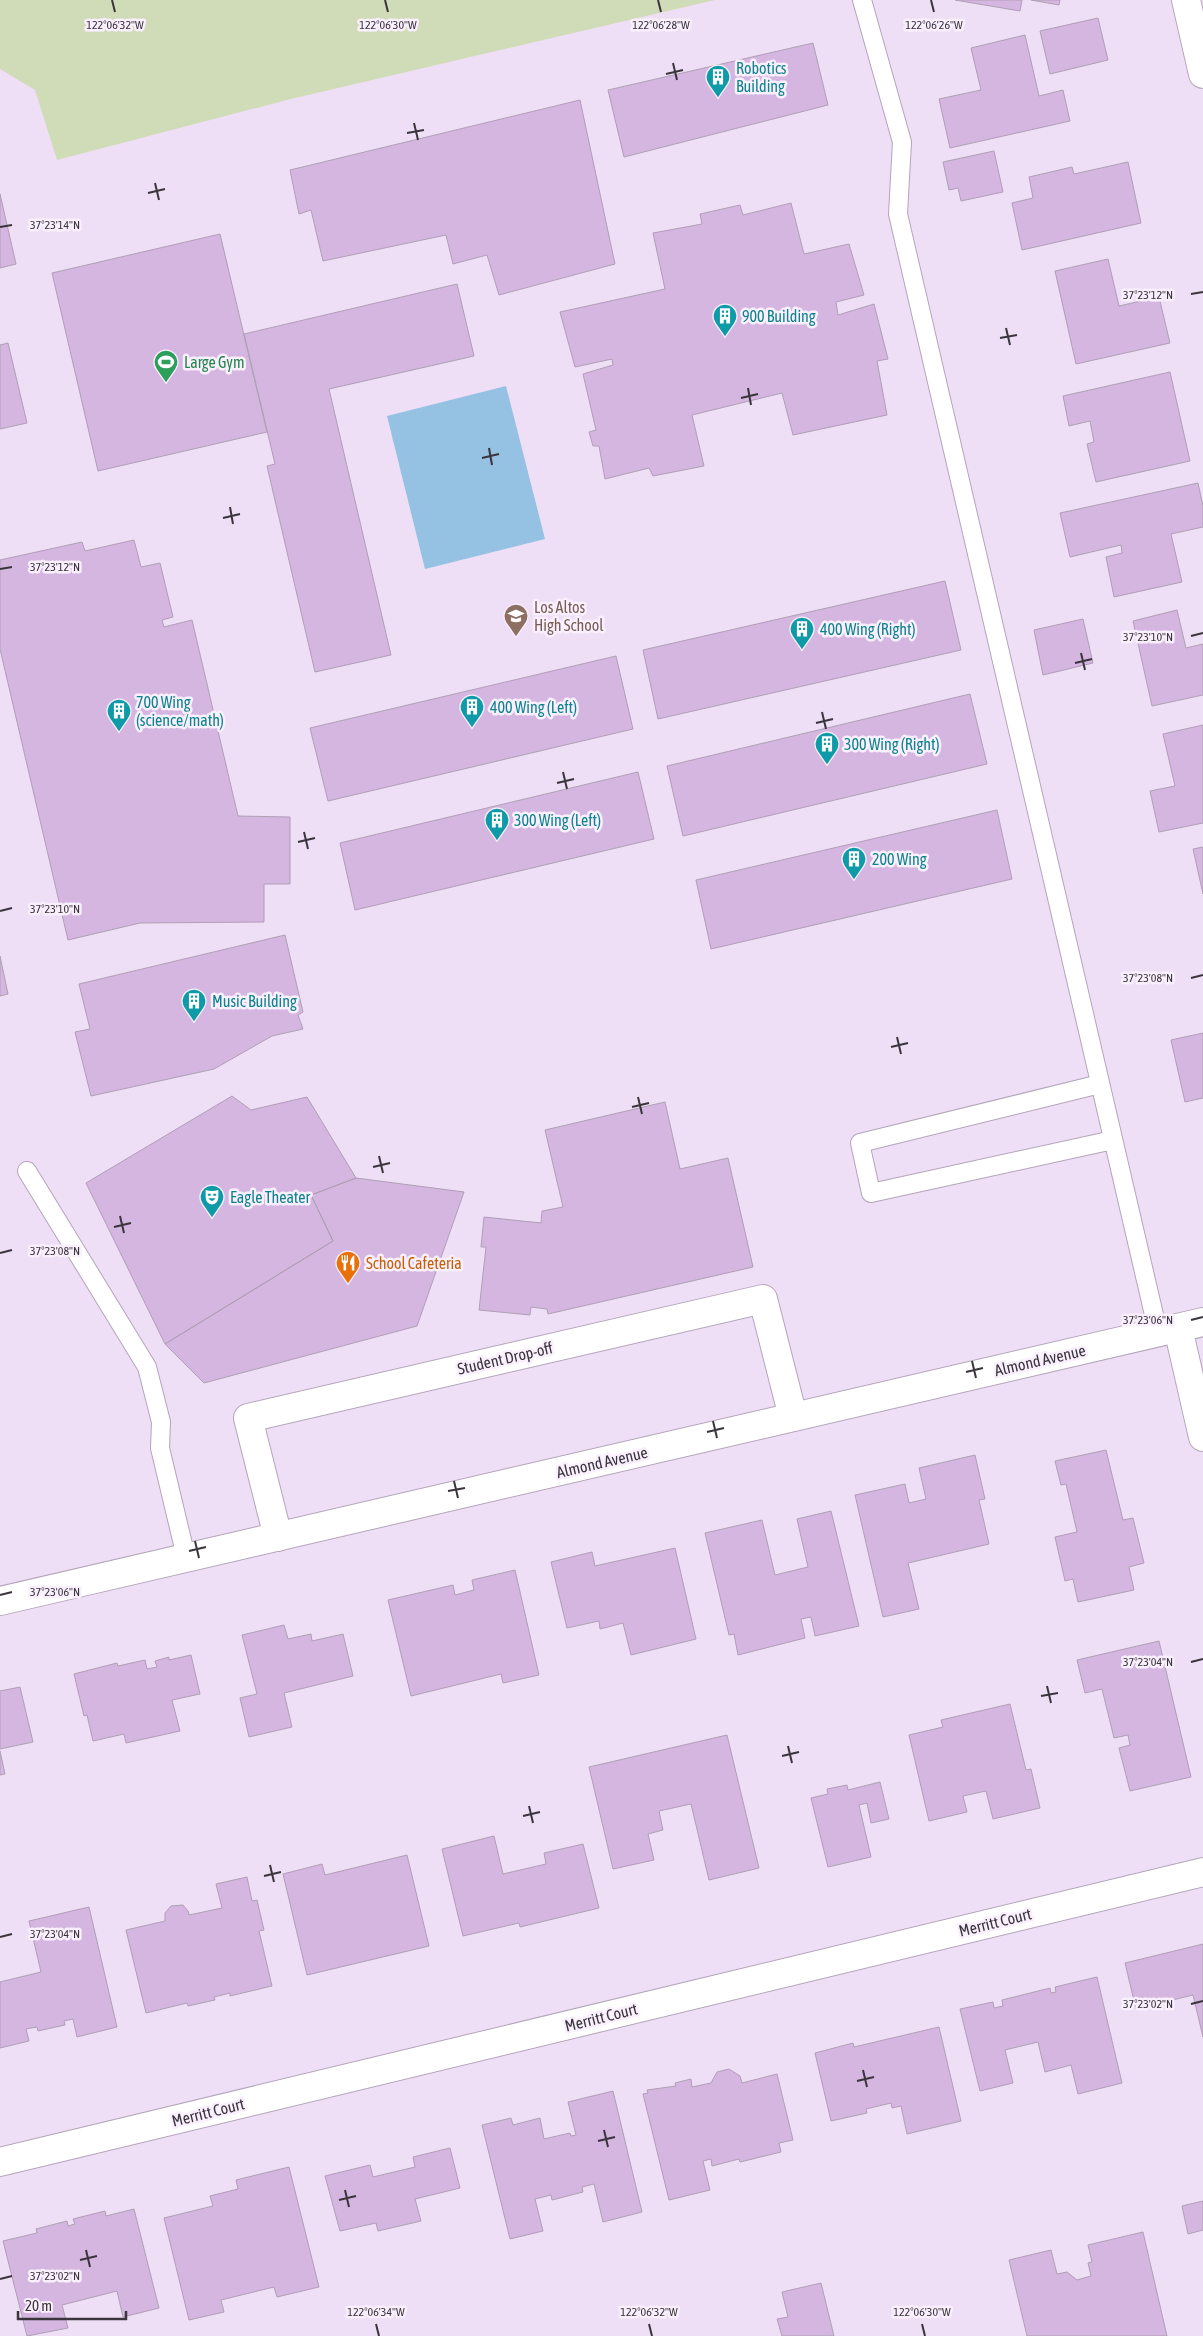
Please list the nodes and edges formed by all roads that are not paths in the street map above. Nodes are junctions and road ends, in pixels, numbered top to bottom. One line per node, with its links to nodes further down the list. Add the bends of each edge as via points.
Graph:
1 (862, 0): 4 (lane, via 902,142 898,214)
2 (1186, 0): 3 (street)
3 (1203, 74)
4 (1100, 1084): 5 (lane); 5 (lane, via 860,1143 870,1193)
5 (1112, 1140): 7 (lane)
6 (27, 1172): 11 (lane, via 147,1367 161,1422 160,1448)
7 (1180, 1327): 8 (street, Almond Avenue); 9 (street)
8 (793, 1417): 10 (street, Almond Avenue); 10 (street, Student Drop-off, via 763,1299 248,1418)
9 (1203, 1437)
10 (278, 1537): 11 (street, Almond Avenue)
11 (186, 1557): 12 (street, Almond Avenue)
12 (0, 1601)
13 (1203, 1872): 14 (street, Merritt Court)
14 (0, 2162)

